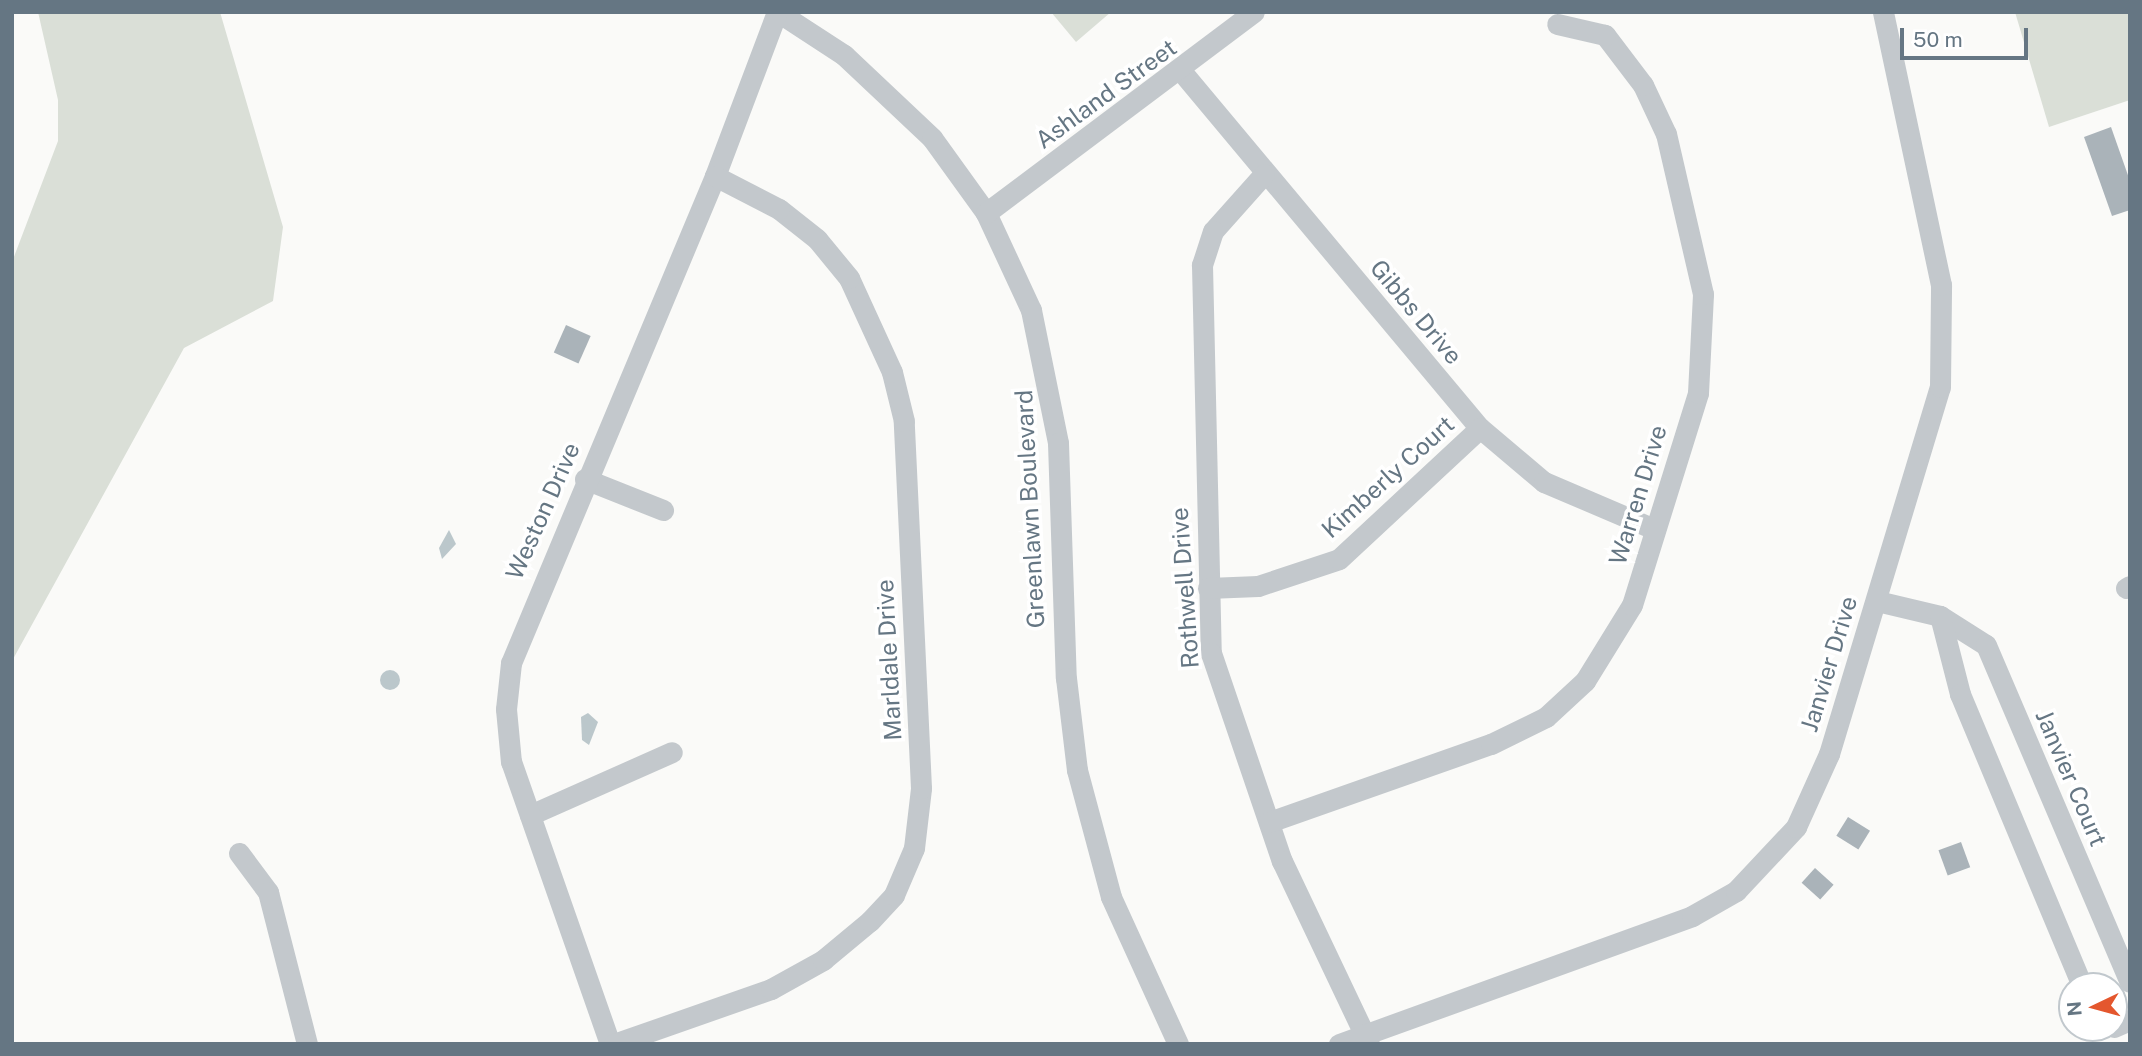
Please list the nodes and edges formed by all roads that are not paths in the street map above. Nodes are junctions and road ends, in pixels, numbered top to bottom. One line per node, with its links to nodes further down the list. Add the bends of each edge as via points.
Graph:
1 (777, 12): 7 (street, Weston Drive); 8 (street, Greenlawn Boulevard, via 844,55 905,111)
2 (1254, 12): 5 (street, Ashland Street)
3 (1883, 12): 14 (street, Janvier Drive, via 1935,247 1944,319 1932,424)
4 (1558, 24): 12 (street, Warren Drive, via 1605,35 1643,85 1666,134 1703,294 1698,394)
5 (1182, 72): 6 (street, Gibbs Drive); 8 (street, Ashland Street)
6 (1264, 174): 9 (street, Gibbs Drive); 13 (street, Rothwell Drive, via 1213,231 1202,265)
7 (715, 176): 10 (street, Weston Drive); 24 (street, Marldale Drive, via 779,209 817,239 849,278 892,372 904,434 921,788 915,836 894,895 823,960 771,989)
8 (986, 213): 25 (street, Greenlawn Boulevard, via 1031,310 1053,395 1066,678 1086,813 1128,942)
9 (1480, 428): 12 (street, Gibbs Drive, via 1544,482); 13 (street, Kimberly Court, via 1339,559 1258,586)
10 (585, 479): 11 (street); 17 (street, Weston Drive, via 510,663 506,709 512,762)
11 (663, 510)
12 (1654, 529): 18 (street, Warren Drive, via 1632,605 1586,681 1546,717 1491,744)
13 (1208, 588): 18 (street, Rothwell Drive, via 1211,653)
14 (1877, 600): 15 (street, Janvier Court); 22 (street, Janvier Drive, via 1815,789 1796,827 1736,891 1622,946)
15 (1941, 616): 20 (street, via 1960,694); 21 (street, Janvier Court, via 1986,645)
16 (672, 752): 17 (street)
17 (530, 815): 24 (street, Weston Drive)
18 (1269, 822): 22 (street, Rothwell Drive)
19 (239, 852): 23 (street, via 268,892)
20 (2076, 972)
21 (2130, 982)
22 (1366, 1039): 26 (street, Janvier Drive)
23 (307, 1044)
24 (612, 1044)
25 (1178, 1044)
26 (1339, 1044)

